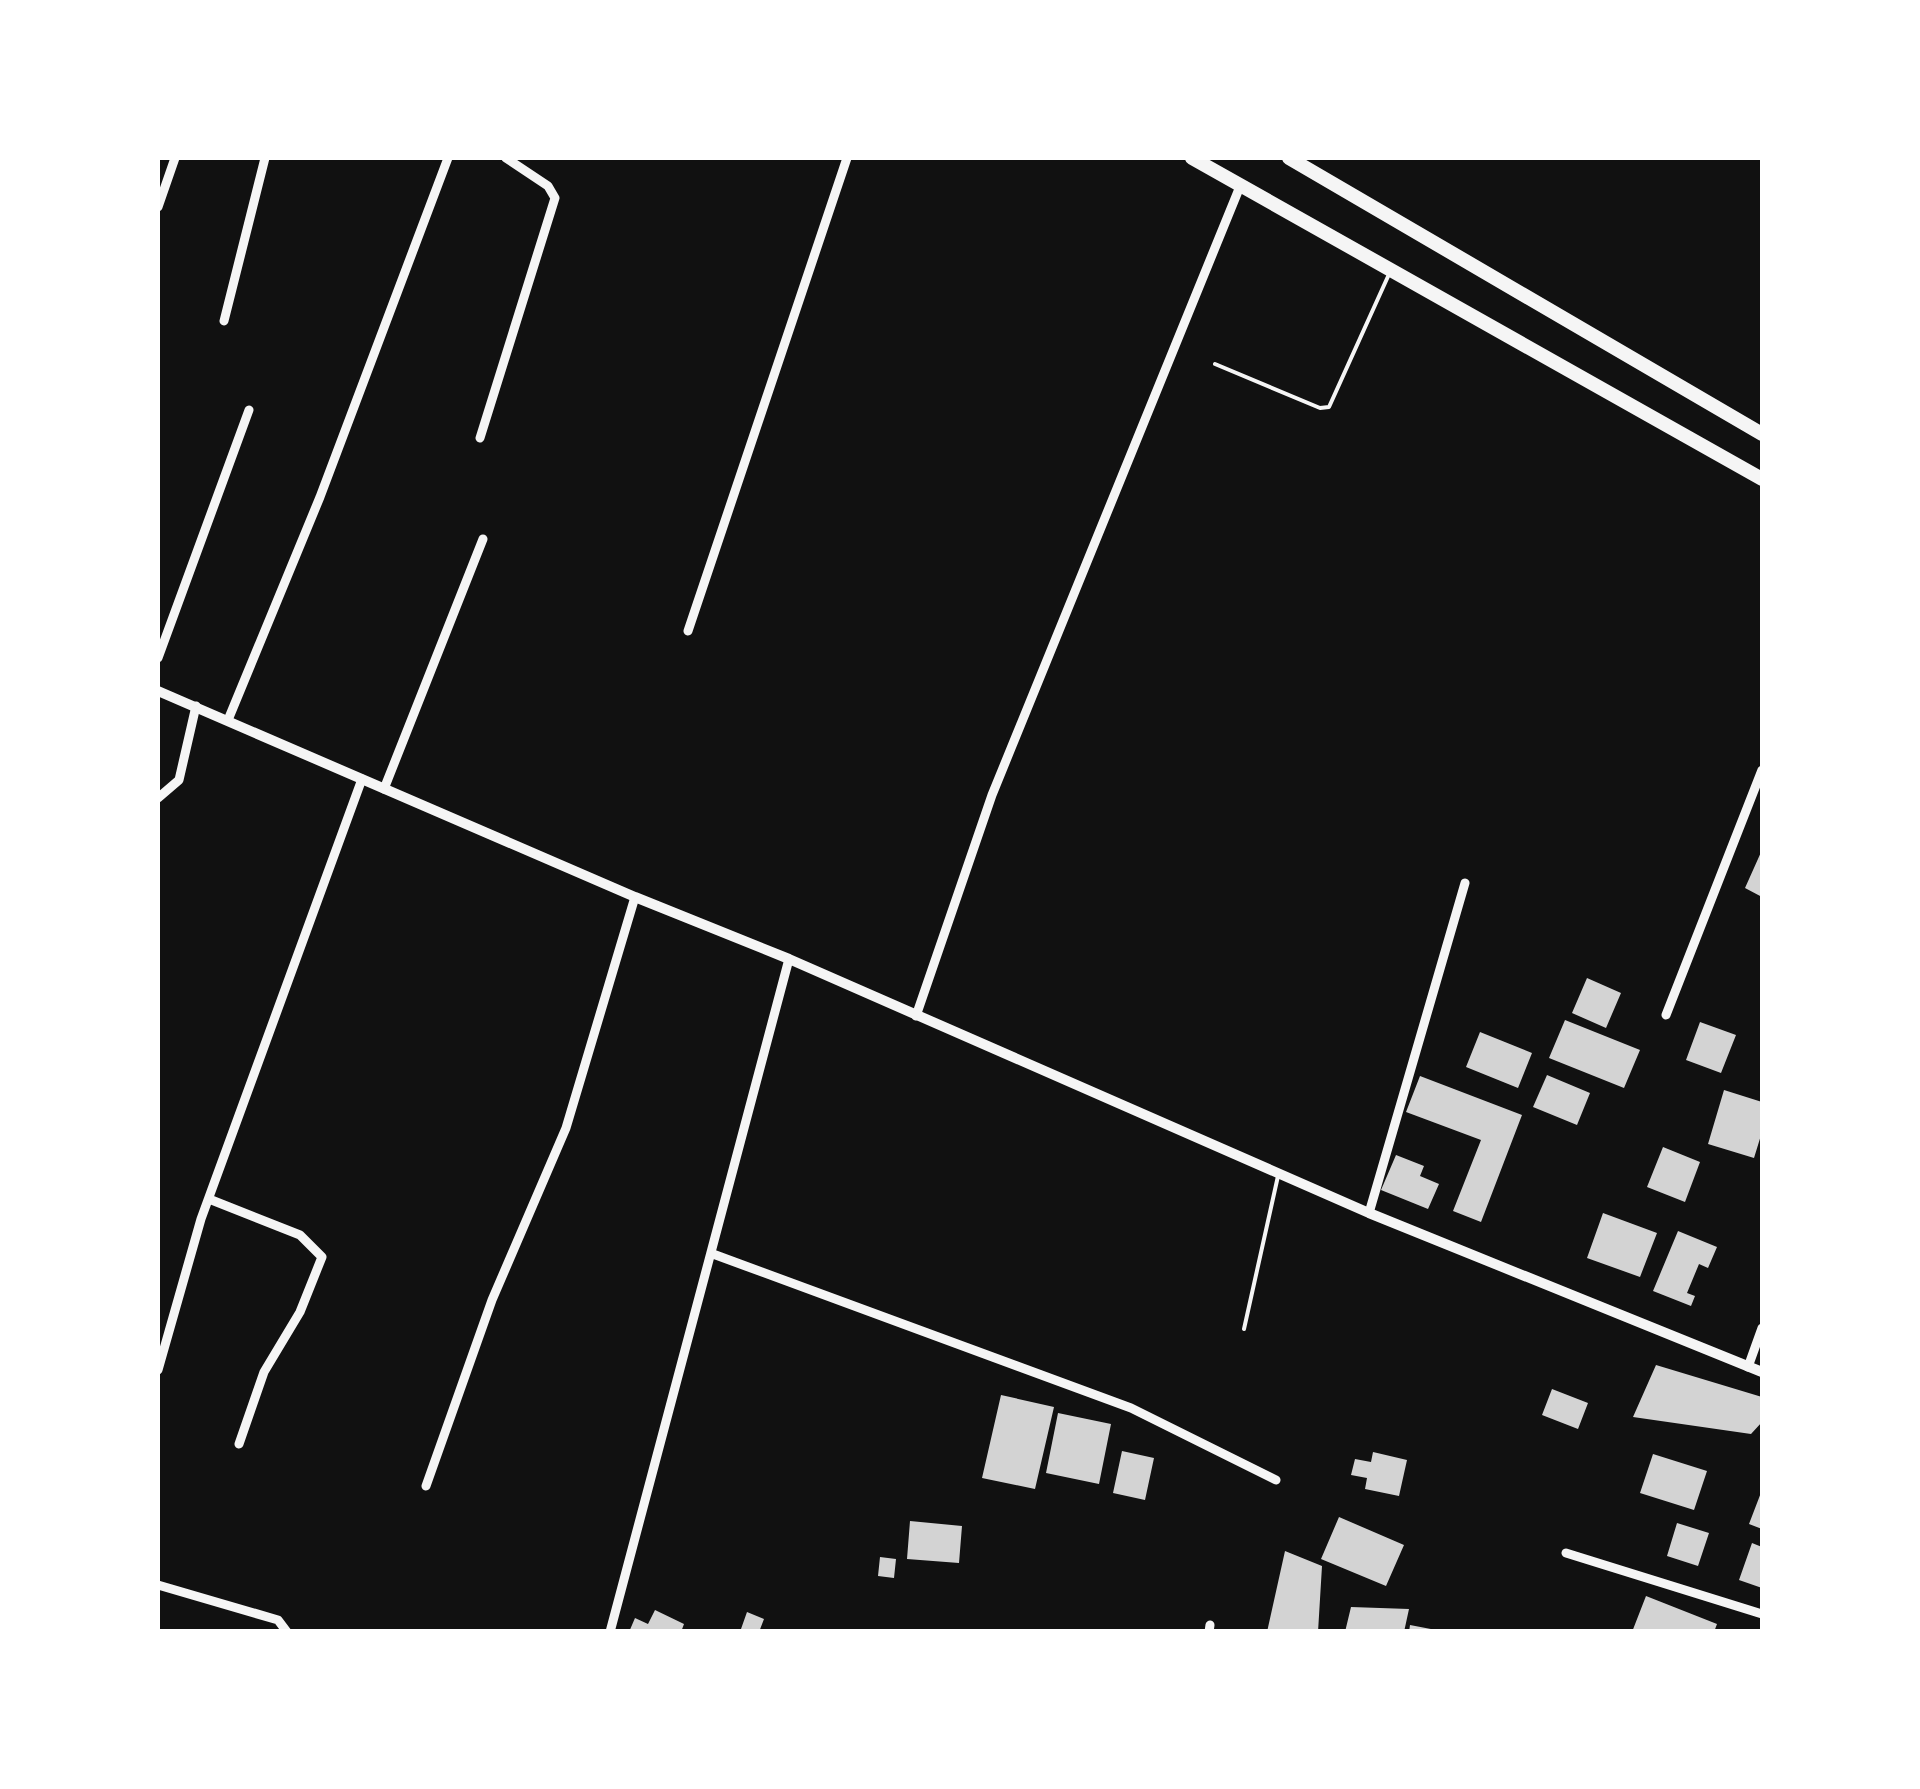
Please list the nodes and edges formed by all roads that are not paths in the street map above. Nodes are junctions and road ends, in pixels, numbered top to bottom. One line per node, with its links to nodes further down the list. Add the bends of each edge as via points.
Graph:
1 (175, 158): 9 (street)
2 (265, 158): 11 (street)
3 (448, 158): 22 (street)
4 (506, 158): 15 (street, via 555,198)
5 (847, 158): 18 (street)
6 (1192, 158): 8 (highway)
7 (1288, 158): 14 (highway)
8 (1241, 184): 10 (highway); 31 (street, via 999,777)
9 (158, 207)
10 (1392, 268): 12 (lane, via 1330,407); 16 (highway)
11 (224, 322)
12 (1215, 364)
13 (250, 410): 19 (street)
14 (1762, 430)
15 (480, 438)
16 (1762, 479)
17 (483, 539): 25 (street)
18 (688, 632)
19 (158, 658)
20 (158, 691): 21 (street)
21 (196, 706): 22 (street); 26 (street, via 178,780)
22 (228, 720): 24 (street)
23 (1762, 770): 30 (street)
24 (362, 780): 25 (street); 33 (street)
25 (384, 789): 28 (street)
26 (158, 798)
27 (1465, 883): 34 (street)
28 (635, 897): 29 (street); 43 (street, via 566,1128 492,1300)
29 (789, 958): 31 (street); 35 (street)
30 (1666, 1014)
31 (916, 1016): 32 (street)
32 (1279, 1171): 34 (street); 37 (lane)
33 (209, 1199): 39 (street); 41 (street, via 300,1234 322,1257 300,1312 264,1372)
34 (1368, 1213): 38 (street)
35 (713, 1254): 42 (street, via 1131,1408); 48 (street)
36 (1762, 1328): 38 (street)
37 (1244, 1330)
38 (1748, 1366): 40 (street)
39 (158, 1370)
40 (1762, 1372)
41 (239, 1444)
42 (1276, 1480)
43 (426, 1486)
44 (1566, 1554): 46 (street)
45 (158, 1585): 47 (street, via 278,1620)
46 (1762, 1614)
47 (287, 1632)
48 (610, 1632)

